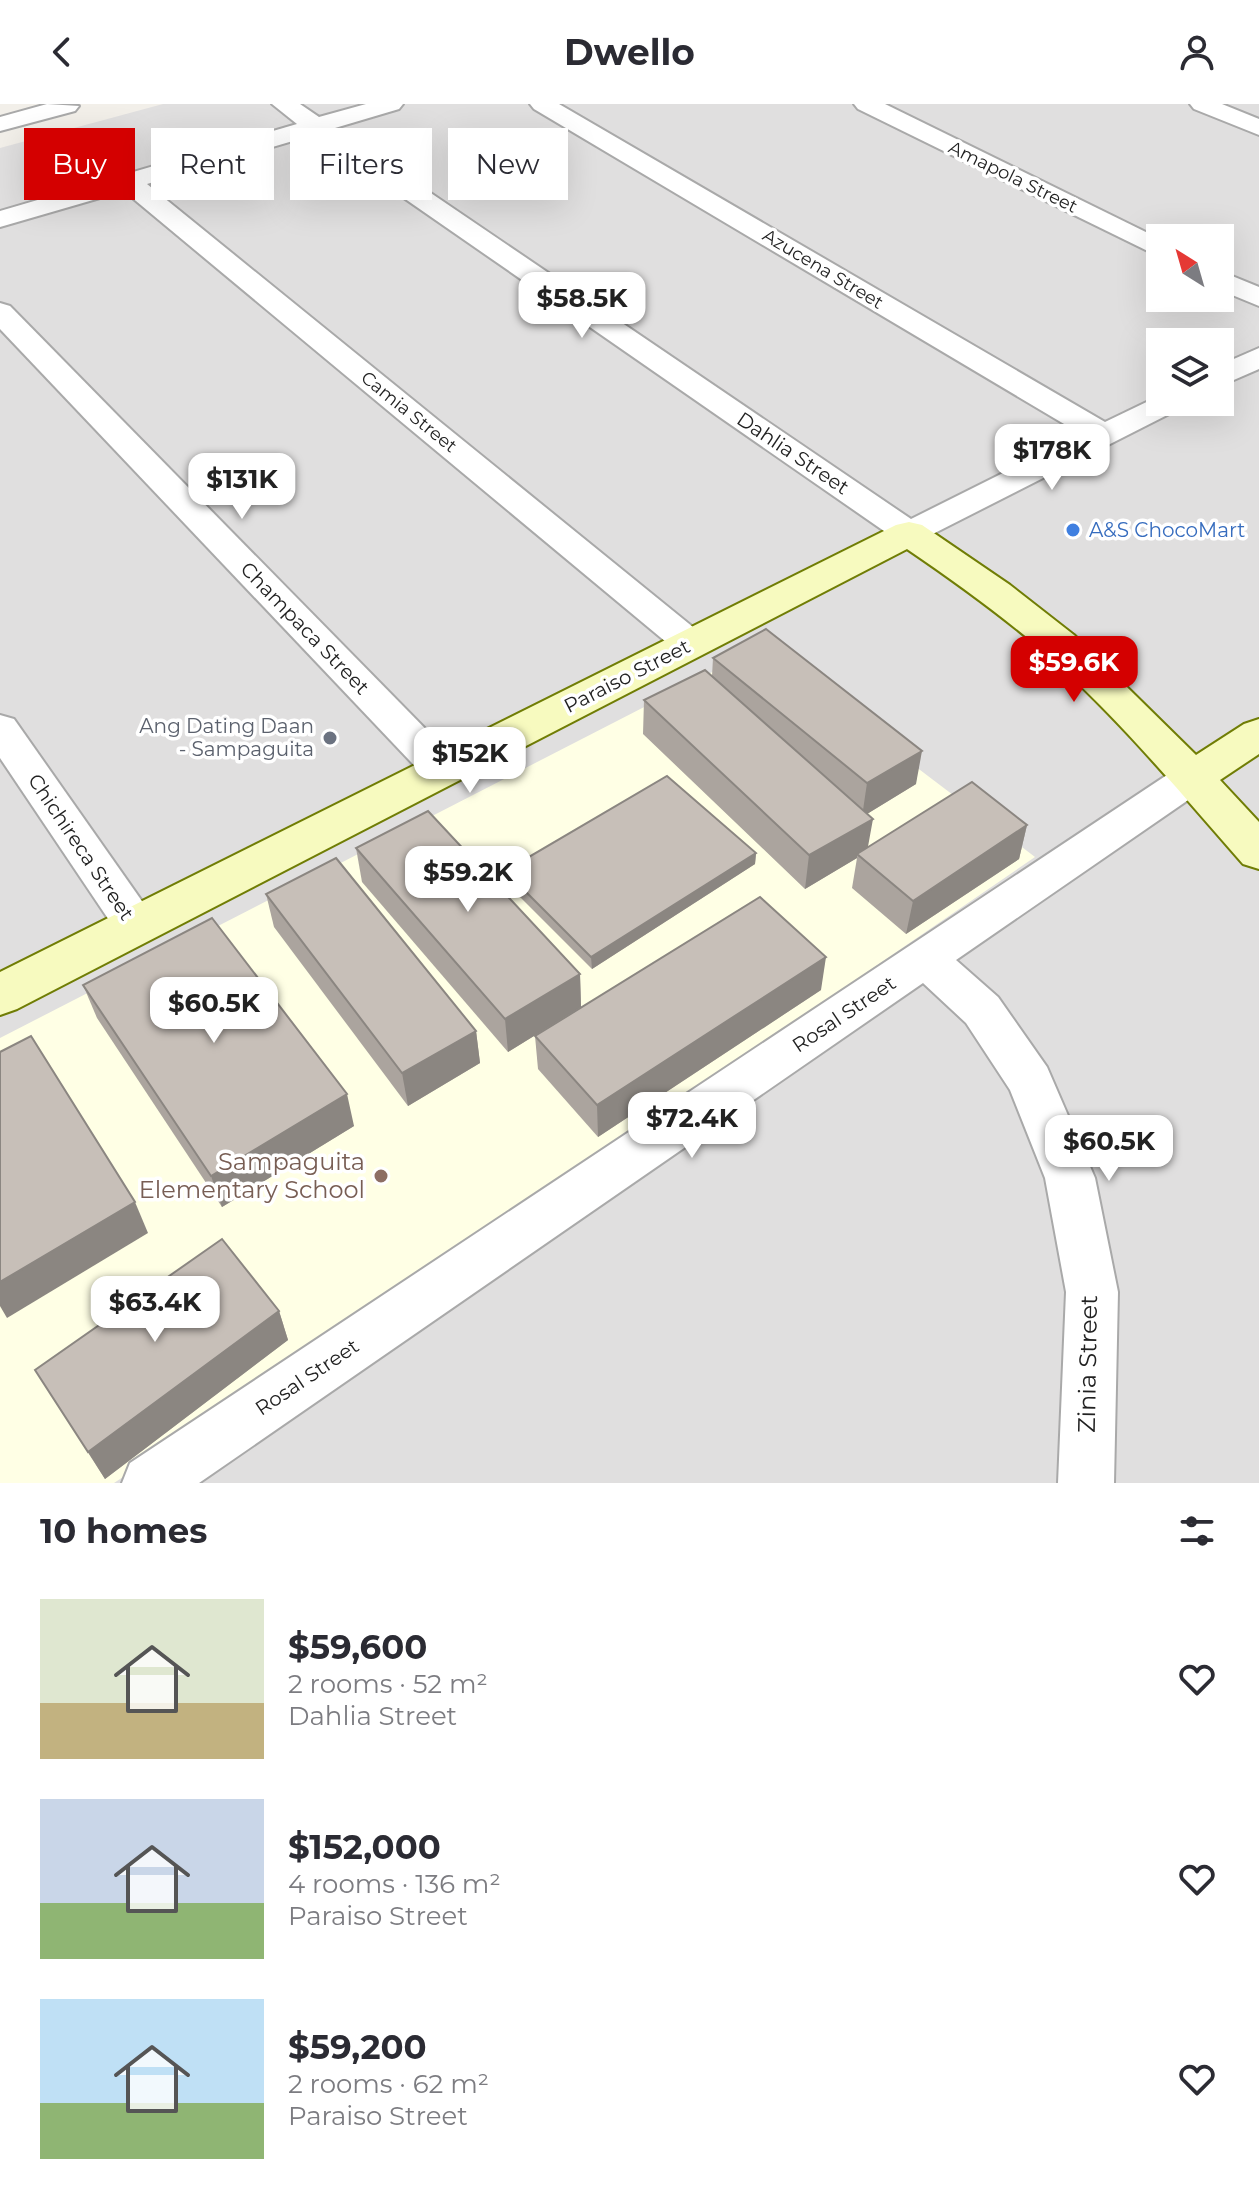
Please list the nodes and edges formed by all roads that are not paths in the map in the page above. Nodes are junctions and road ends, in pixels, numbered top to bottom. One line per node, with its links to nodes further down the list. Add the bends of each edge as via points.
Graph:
1 (284, 104): 8 (street, Dahlia Street)
2 (391, 104): 8 (street)
3 (542, 104): 21 (street, Azucena Street)
4 (866, 104): 14 (street, Amapola Street)
5 (1202, 104): 9 (street)
6 (67, 106): 7 (street)
7 (0, 124)
8 (315, 126): 10 (street); 22 (street, Dahlia Street)
9 (1259, 128)
10 (135, 178)
11 (135, 187): 23 (street, Camia Street)
12 (62, 200): 13 (street)
13 (0, 219)
14 (1146, 242)
15 (1234, 286): 16 (street)
16 (1259, 298)
17 (0, 312): 26 (street, Champaca Street)
18 (1259, 357): 19 (street)
19 (1234, 370)
20 (1146, 414): 21 (street, Paraiso Street)
21 (1104, 435): 22 (street, Paraiso Street)
22 (909, 533): 23 (street, Paraiso Street); 27 (street, Dahlia Street, via 1077,660)
23 (691, 644): 26 (street, Paraiso Street)
24 (0, 728): 29 (street, Chichireca Street)
25 (1259, 734): 27 (street, Rosal Street)
26 (443, 771): 29 (street, Paraiso Street)
27 (1193, 777): 28 (street, Dahlia Street); 30 (street, Rosal Street)
28 (1259, 852)
29 (136, 926): 31 (street, Paraiso Street)
30 (925, 959): 32 (street, Rosal Street); 33 (street, Zinia Street, via 982,1010 1030,1081 1070,1178 1092,1292)
31 (0, 995)
32 (150, 1483)
33 (1086, 1483)

